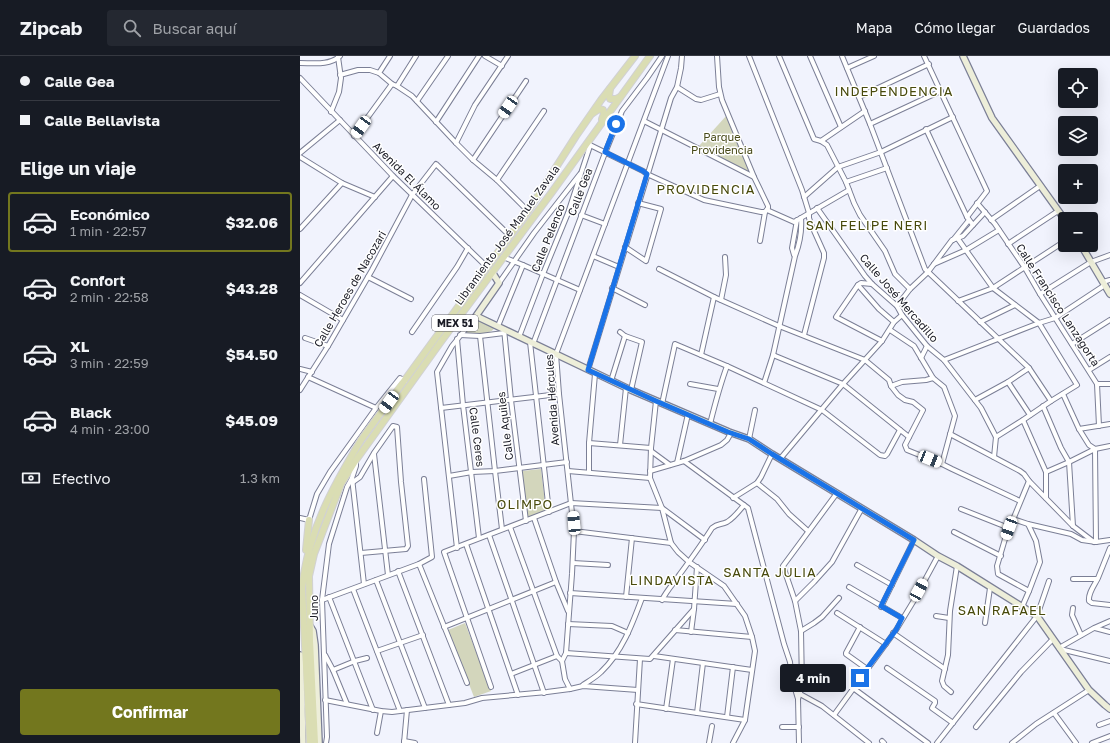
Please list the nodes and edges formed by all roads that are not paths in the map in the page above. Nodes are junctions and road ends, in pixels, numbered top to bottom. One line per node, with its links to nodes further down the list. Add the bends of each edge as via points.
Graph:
1 (390, 56): 25 (street)
2 (416, 56): 29 (street)
3 (448, 56): 36 (street)
4 (479, 56): 44 (street)
5 (485, 56): 23 (street)
6 (508, 56): 23 (street)
7 (635, 56): 30 (main road, Libramiento José Manuel Zavala / MEX 51)
8 (650, 56): 34 (main road, Libramiento José Manuel Zavala / MEX 51)
9 (662, 56): 54 (street, Calle Gea, via 622,111)
10 (668, 56): 43 (street, Avenida Hércules)
11 (682, 56): 31 (street)
12 (717, 56): 33 (street)
13 (750, 56): 73 (street)
14 (779, 56): 51 (street, via 814,139)
15 (810, 56): 47 (street)
16 (842, 56): 24 (street)
17 (874, 56): 24 (street)
18 (924, 56): 22 (street)
19 (963, 56): 69 (street, via 992,118)
20 (339, 57): 21 (street, via 325,63); 26 (street)
21 (300, 63)
22 (929, 64): 32 (street); 35 (street)
23 (502, 66): 52 (street, via 475,105)
24 (847, 68): 35 (street)
25 (379, 73): 26 (street, via 358,70); 29 (street)
26 (340, 75): 38 (street, via 339,92)
27 (300, 78): 38 (street, Avenida El Álamo)
28 (526, 81): 58 (street)
29 (394, 85): 36 (street); 50 (street)
30 (610, 87): 34 (main road, via 610,99); 40 (main road, Libramiento José Manuel Zavala / MEX 51)
31 (677, 87): 33 (street, via 701,100); 49 (street)
32 (941, 91): 41 (street); 46 (street)
33 (720, 94): 65 (street)
34 (621, 96): 45 (main road, Libramiento José Manuel Zavala / MEX 51)
35 (859, 96): 37 (street)
36 (417, 101): 44 (street)
37 (865, 111): 46 (street); 47 (street)
38 (331, 112): 42 (street, Avenida El Álamo)
39 (544, 112): 66 (street)
40 (590, 116): 45 (main road, via 601,109 604,114); 77 (main road, Libramiento José Manuel Zavala / MEX 51)
41 (953, 117): 48 (street); 75 (street, via 987,191)
42 (340, 120): 50 (street, Avenida El Álamo); 56 (street)
43 (644, 121): 49 (street); 59 (street, Avenida Hércules)
44 (436, 122): 52 (street)
45 (601, 122): 53 (main road, Libramiento José Manuel Zavala / MEX 51)
46 (870, 124): 55 (street)
47 (841, 127): 51 (street)
48 (926, 129): 55 (street); 83 (street)
49 (661, 130): 63 (street); 65 (street)
50 (354, 136): 64 (street, Avenida El Álamo)
51 (821, 141): 60 (street, via 827,145)
52 (456, 143): 58 (street)
53 (588, 144): 54 (street); 62 (street, Calle Pelenco); 102 (main road, Libramiento José Manuel Zavala / MEX 51)
54 (605, 152): 59 (street); 82 (street, Calle Gea)
55 (881, 152): 60 (street); 61 (street)
56 (300, 153)
57 (300, 157): 68 (street)
58 (473, 160): 66 (street)
59 (628, 164): 63 (street); 86 (street, Avenida Hércules)
60 (838, 167): 67 (street); 73 (street)
61 (887, 168): 67 (street); 113 (street)
62 (582, 171): 104 (street); 114 (street, Calle Pelenco)
63 (647, 174): 74 (street); 78 (street, via 704,200)
64 (393, 176): 71 (street, Avenida El Álamo); 72 (street)
65 (754, 177): 78 (street, via 768,206)
66 (498, 180): 77 (street)
67 (846, 182): 70 (street)
68 (342, 183): 72 (street); 88 (street)
69 (1040, 186): 79 (street); 85 (street)
70 (849, 190): 76 (street); 125 (street, via 860,215 885,252 895,274)
71 (412, 195): 90 (street, Calle Heroes de Nacozari, via 436,164); 97 (street, Avenida El Álamo); 115 (street, Calle Heroes de Nacozari)
72 (375, 197): 118 (street)
73 (804, 197): 81 (street)
74 (638, 203): 96 (street); 96 (street, via 662,209 646,261)
75 (977, 203): 80 (street, Calle Francisco Lanzagorta); 83 (street)
76 (817, 208): 81 (street); 120 (street, Calle José Mercadillo)
77 (528, 211): 90 (main road, Libramiento José Manuel Zavala / MEX 51)
78 (766, 211): 84 (street, via 794,222); 93 (street)
79 (1058, 211): 94 (street)
80 (985, 212): 85 (street, Calle Francisco Lanzagorta); 87 (street)
81 (809, 213): 84 (street); 150 (street, via 824,258)
82 (582, 215): 86 (street); 116 (street, Calle Gea)
83 (968, 218): 87 (street); 92 (street)
84 (799, 219): 145 (street, via 801,234)
85 (991, 220): 89 (street, Calle Francisco Lanzagorta)
86 (605, 224): 101 (street, Avenida Hércules)
87 (973, 225): 91 (street)
88 (300, 229)
89 (999, 230): 94 (street, Calle Francisco Lanzagorta); 98 (street)
90 (510, 236): 108 (main road, Libramiento José Manuel Zavala / MEX 51)
91 (958, 238): 92 (street); 98 (street)
92 (952, 240): 106 (street)
93 (760, 241)
94 (1008, 244): 110 (street, Calle Francisco Lanzagorta)
95 (1058, 246): 110 (street)
96 (625, 247): 109 (street)
97 (468, 248): 108 (street, Avenida El Álamo); 148 (street)
98 (966, 250): 106 (street); 124 (street)
99 (1085, 252): 105 (street)
100 (1110, 254): 105 (street)
101 (593, 256): 109 (street); 126 (street, Avenida Hércules)
102 (503, 258): 104 (street); 112 (main road, Libramiento José Manuel Zavala / MEX 51)
103 (725, 258): 132 (street, via 726,275)
104 (514, 262): 107 (street); 119 (street)
105 (1091, 262): 121 (street); 127 (street)
106 (934, 264): 113 (street)
107 (523, 265): 114 (street); 146 (street)
108 (487, 267): 178 (main road, Libramiento José Manuel Zavala / MEX 51)
109 (619, 267): 123 (street)
110 (1025, 268): 124 (street); 127 (street, Calle Francisco Lanzagorta)
111 (659, 269): 130 (street)
112 (492, 272): 119 (street); 226 (main road, Libramiento José Manuel Zavala / MEX 51)
113 (928, 272): 125 (street); 133 (street)
114 (543, 274): 116 (street); 154 (street, Calle Pelenco)
115 (368, 277): 131 (street); 140 (street, Calle Heroes de Nacozari)
116 (557, 280): 126 (street); 158 (street, Calle Gea)
117 (1110, 280): 121 (street)
118 (300, 283)
119 (499, 283): 138 (street)
120 (872, 284): 122 (street); 136 (street, Calle José Mercadillo)
121 (1104, 284): 128 (street); 139 (street)
122 (858, 285): 142 (street); 157 (street, via 836,317)
123 (612, 288): 134 (street); 172 (street)
124 (993, 288): 133 (street); 135 (street)
125 (910, 289): 136 (street)
126 (580, 290): 162 (street, Avenida Hércules)
127 (1040, 294): 139 (street, Calle Francisco Lanzagorta)
128 (1110, 294)
129 (300, 295): 140 (street)
130 (714, 297): 132 (street); 163 (street)
131 (411, 299)
132 (721, 300): 145 (street)
133 (958, 301): 143 (street)
134 (645, 305)
135 (1015, 305): 143 (street); 144 (street)
136 (897, 306): 137 (street, Calle José Mercadillo)
137 (902, 315): 142 (street); 161 (street, Calle José Mercadillo)
138 (476, 316): 146 (street); 153 (street)
139 (1055, 318): 144 (street); 159 (street, Calle Francisco Lanzagorta)
140 (343, 320): 160 (street, Calle Heroes de Nacozari)
141 (1110, 320): 159 (street)
142 (894, 322): 147 (street)
143 (980, 322): 156 (street)
144 (1039, 323): 156 (street); 191 (street, via 1078,385)
145 (779, 326): 150 (street); 164 (street)
146 (502, 329): 151 (street); 154 (street); 193 (street, Calle Aquiles)
147 (890, 330): 157 (street); 166 (street, via 914,346)
148 (412, 332)
149 (620, 332): 152 (street)
150 (804, 335): 167 (street)
151 (480, 336): 153 (street); 196 (street)
152 (625, 336): 179 (street); 187 (street, via 642,342)
153 (459, 337): 198 (street, Calle Ceres); 201 (street, via 437,372)
154 (520, 337): 158 (street)
155 (305, 338): 160 (street)
156 (998, 339): 168 (street); 171 (street)
157 (882, 341): 167 (street)
158 (532, 343): 162 (street); 192 (street)
159 (1072, 344): 173 (street, Calle Francisco Lanzagorta)
160 (328, 346): 174 (street, Calle Heroes de Nacozari)
161 (927, 346): 166 (street); 168 (street, Calle José Mercadillo)
162 (556, 354): 172 (street); 190 (street, Avenida Hércules)
163 (702, 355): 169 (street); 197 (street, via 675,344)
164 (773, 355): 181 (street); 183 (street)
165 (1110, 357): 173 (street)
166 (921, 358): 177 (street)
167 (865, 360): 183 (street); 186 (street, via 889,380)
168 (944, 360): 194 (street, Calle José Mercadillo)
169 (727, 366): 181 (street); 188 (street)
170 (300, 368): 174 (street)
171 (1029, 368): 180 (street); 195 (street)
172 (588, 370): 175 (street)
173 (1089, 370): 184 (street, Calle Francisco Lanzagorta)
174 (312, 372): 176 (street, Calle Heroes de Nacozari)
175 (595, 374): 179 (street); 217 (street)
176 (308, 378): 189 (street, Calle Heroes de Nacozari); 200 (street)
177 (933, 378): 186 (street); 213 (street, via 944,387 955,416)
178 (402, 380): 200 (street); 294 (main road, Libramiento José Manuel Zavala / MEX 51, via 361,440 323,508)
179 (611, 381): 187 (street)
180 (1008, 382): 194 (street); 205 (street)
181 (764, 383): 203 (street)
182 (690, 384): 188 (street)
183 (843, 384): 203 (street); 211 (street)
184 (1097, 384): 185 (street); 209 (street, Calle Francisco Lanzagorta)
185 (1110, 384)
186 (891, 386): 215 (street, via 898,395 923,410)
187 (628, 389): 197 (street); 218 (street)
188 (718, 389): 207 (street)
189 (300, 390)
190 (559, 394): 192 (street); 228 (street, Avenida Hércules)
191 (1063, 394): 195 (street); 210 (street)
192 (536, 397): 193 (street); 232 (street)
193 (511, 400): 196 (street); 234 (street, Calle Aquiles)
194 (975, 400): 214 (street, Calle José Mercadillo)
195 (1051, 401): 199 (street)
196 (488, 403): 198 (street); 238 (street)
197 (659, 403): 204 (street); 221 (street)
198 (463, 406): 201 (street); 237 (street, Calle Ceres)
199 (1043, 406): 205 (street); 229 (street)
200 (376, 408): 260 (street, via 317,494)
201 (441, 408): 241 (street)
202 (755, 410): 216 (street)
203 (822, 410): 211 (street, via 880,455 885,456); 225 (street)
204 (688, 414): 207 (street); 230 (street)
205 (1030, 415): 206 (street)
206 (1023, 420): 214 (street); 240 (street)
207 (710, 424): 212 (street)
208 (1110, 424): 209 (street)
209 (1099, 426): 210 (street)
210 (1079, 429): 220 (street, via 1089,446)
211 (900, 430): 215 (street)
212 (731, 433): 216 (street); 227 (street, via 721,444)
213 (950, 434): 224 (street); 231 (street)
214 (996, 437): 224 (street)
215 (909, 438): 231 (street, via 905,445 907,450)
216 (749, 439): 223 (street)
217 (589, 443): 218 (street); 239 (street)
218 (620, 446): 221 (street)
219 (1110, 446): 220 (street)
220 (1095, 449): 229 (street); 278 (street)
221 (651, 450): 233 (street); 236 (street)
222 (374, 453): 244 (street, via 360,478); 283 (street); 283 (street, via 393,426 397,427 408,546 406,549)
223 (772, 454): 225 (street); 246 (street)
224 (994, 458): 245 (street, via 1020,471)
225 (780, 459): 247 (street)
226 (356, 460): 244 (street); 338 (main road, Libramiento José Manuel Zavala / MEX 51, via 341,484 314,554 309,576)
227 (684, 461): 230 (street); 248 (street)
228 (567, 462): 232 (street); 235 (street, Avenida Hércules)
229 (1069, 462): 240 (street); 263 (street)
230 (677, 463): 233 (street)
231 (942, 464): 250 (street)
232 (543, 465): 234 (street); 256 (street)
233 (670, 465): 236 (street)
234 (520, 468): 238 (street); 261 (street, Calle Aquiles)
235 (568, 471): 239 (street); 251 (street, Avenida Hércules)
236 (650, 471): 242 (street)
237 (472, 472): 238 (street); 241 (street); 273 (street, Calle Ceres)
238 (494, 472): 266 (street)
239 (589, 472): 242 (street)
240 (1046, 472): 249 (street)
241 (449, 476): 281 (street)
242 (650, 478): 253 (street)
243 (424, 479): 289 (street, via 432,557)
244 (352, 480): 284 (street); 314 (street, Juno, via 347,487 330,544)
245 (1029, 481): 249 (street); 250 (street)
246 (757, 483): 248 (street); 269 (street, via 777,499)
247 (837, 493): 254 (street); 269 (street)
248 (733, 498): 252 (street)
249 (1046, 498): 263 (street)
250 (1020, 501): 259 (street)
251 (571, 503): 253 (street); 256 (street); 268 (street, Avenida Hércules)
252 (744, 505): 275 (street, via 730,520 716,524); 389 (street, via 748,508)
253 (662, 508): 275 (street); 279 (street)
254 (862, 508): 276 (street); 318 (street, via 832,562)
255 (960, 509): 265 (street)
256 (549, 512): 258 (street)
257 (300, 518): 260 (street)
258 (534, 518): 261 (street); 301 (street)
259 (1013, 519): 262 (street); 265 (street)
260 (310, 520): 294 (main road)
261 (526, 521): 264 (street)
262 (1028, 524): 271 (street); 307 (street, via 1036,541 1040,562)
263 (1073, 526): 267 (street)
264 (510, 527): 266 (street); 308 (street)
265 (1009, 528): 286 (street)
266 (502, 529): 272 (street)
267 (1077, 529): 271 (street); 278 (street)
268 (574, 531): 274 (street); 288 (street, Avenida Hércules)
269 (808, 531): 318 (street, via 783,566)
270 (954, 532): 286 (street)
271 (1071, 534): 278 (street, via 1082,540)
272 (489, 535): 273 (street); 316 (street)
273 (479, 538): 280 (street)
274 (632, 538): 279 (street); 311 (street)
275 (705, 540): 287 (street)
276 (914, 540): 285 (street); 303 (street)
277 (1110, 540): 278 (street)
278 (1095, 542)
279 (671, 543): 287 (street)
280 (466, 544): 281 (street); 325 (street)
281 (457, 548): 331 (street, via 444,552)
282 (1110, 548): 298 (street)
283 (385, 550): 284 (street); 296 (street)
284 (361, 553): 302 (street)
285 (938, 556): 292 (street); 332 (street)
286 (1001, 556): 307 (street, via 997,566 998,574)
287 (689, 562): 293 (street); 315 (street)
288 (573, 563): 290 (street); 309 (street, Avenida Hércules)
289 (419, 564): 295 (street); 339 (street)
290 (608, 565)
291 (857, 565): 303 (street)
292 (957, 566): 305 (street); 333 (street)
293 (697, 568): 317 (street); 319 (street, via 724,586)
294 (304, 569): 328 (main road, Libramiento José Manuel Zavala / MEX 51)
295 (398, 572): 296 (street); 348 (street)
296 (388, 575): 299 (street)
297 (1072, 579): 298 (street)
298 (1097, 579): 320 (street, via 1091,590 1089,602)
299 (376, 580): 302 (street); 352 (street)
300 (1049, 581): 330 (street)
301 (556, 582): 308 (street); 326 (street)
302 (364, 584): 306 (street)
303 (892, 585): 321 (street)
304 (848, 587): 321 (street)
305 (990, 588): 322 (street); 335 (street)
306 (353, 589): 310 (street); 355 (street)
307 (1029, 591): 322 (street)
308 (534, 592): 316 (street); 359 (street)
309 (570, 593): 311 (street); 326 (street, Avenida Hércules)
310 (329, 597): 314 (street); 365 (street)
311 (626, 597): 312 (street)
312 (642, 598): 315 (street); 347 (street)
313 (839, 598): 343 (street, via 822,617)
314 (322, 600): 356 (street, Juno)
315 (662, 600): 317 (street)
316 (511, 601): 325 (street); 369 (street)
317 (695, 601): 319 (street); 323 (street)
318 (794, 602): 343 (street)
319 (737, 604): 350 (street, via 745,616)
320 (1110, 605)
321 (881, 606): 332 (street)
322 (1022, 607): 330 (street)
323 (694, 608): 342 (street); 344 (street)
324 (1072, 608): 349 (street, via 1072,615)
325 (489, 609): 331 (street); 376 (street)
326 (569, 612): 336 (street, Avenida Hércules)
327 (836, 613): 340 (street)
328 (302, 615): 337 (street); 416 (main road, Libramiento José Manuel Zavala / MEX 51)
329 (936, 616): 333 (street)
330 (1037, 616): 351 (street); 406 (street)
331 (466, 618): 339 (street); 379 (street)
332 (902, 618): 346 (street)
333 (950, 618): 373 (street)
334 (1110, 621): 341 (street)
335 (985, 623)
336 (568, 624): 347 (street, via 612,626); 357 (street, Avenida Hércules)
337 (300, 626)
338 (310, 626): 417 (main road, Libramiento José Manuel Zavala / MEX 51); 418 (street, via 316,645)
339 (444, 626): 377 (street)
340 (860, 627): 353 (street); 372 (street, via 846,654)
341 (1094, 628): 345 (street); 349 (street)
342 (675, 630): 344 (street); 360 (street)
343 (800, 631): 386 (street)
344 (691, 632): 350 (street)
345 (1110, 632)
346 (893, 633): 353 (street); 373 (street)
347 (628, 634): 361 (street)
348 (422, 635): 352 (street); 392 (street)
349 (1081, 635): 354 (street)
350 (752, 637): 375 (street, via 755,651)
351 (1053, 639): 354 (street); 411 (street)
352 (400, 643): 355 (street); 393 (street)
353 (886, 644): 372 (street)
354 (1060, 648): 367 (street); 383 (street)
355 (377, 651): 399 (street)
356 (324, 653): 374 (street); 388 (street, Juno)
357 (566, 653): 361 (street); 366 (street, Avenida Hércules)
358 (300, 655): 415 (street)
359 (557, 656): 366 (street); 369 (street)
360 (654, 656): 363 (street, via 650,659); 364 (street)
361 (615, 657): 363 (street); 378 (street)
362 (367, 658): 365 (street)
363 (640, 659): 382 (street)
364 (673, 659): 368 (street); 395 (street)
365 (355, 661): 374 (street); 396 (street)
366 (562, 661): 381 (street, via 565,679)
367 (1110, 661)
368 (703, 662): 370 (street); 400 (street)
369 (534, 665): 376 (street); 384 (street)
370 (733, 667): 375 (street); 403 (street)
371 (887, 668): 406 (street, via 935,700 932,708)
372 (867, 669): 380 (street)
373 (945, 669): 385 (street, via 942,684)
374 (333, 670): 390 (street)
375 (752, 670): 404 (street)
376 (511, 674): 387 (street)
377 (467, 683)
378 (583, 686): 381 (street); 382 (street)
379 (491, 687)
380 (853, 688): 402 (street); 426 (street)
381 (570, 689): 384 (street)
382 (638, 690): 391 (street)
383 (1089, 690): 394 (street); 401 (street)
384 (544, 692): 387 (street)
385 (951, 692)
386 (800, 694): 389 (street); 402 (street)
387 (518, 695): 392 (street, via 482,698)
388 (325, 700): 390 (street); 419 (street, Juno)
389 (798, 700): 410 (street)
390 (347, 704): 396 (street)
391 (636, 704): 395 (street); 421 (street)
392 (450, 705): 393 (street)
393 (425, 708): 397 (street)
394 (1110, 708)
395 (666, 709): 400 (street)
396 (373, 710): 398 (street)
397 (407, 710): 399 (street); 414 (street)
398 (381, 711): 399 (street); 412 (street)
399 (400, 711)
400 (697, 713): 403 (street)
401 (1054, 713): 428 (street); 429 (street)
402 (834, 715): 425 (street)
403 (727, 717): 404 (street)
404 (745, 720): 423 (street)
405 (1110, 721): 407 (street)
406 (953, 723): 427 (street)
407 (1099, 725)
408 (712, 726): 422 (street)
409 (782, 727): 410 (street)
410 (799, 727): 424 (street)
411 (976, 727)
412 (378, 733)
413 (1110, 736): 430 (street)
414 (404, 742): 420 (street)
415 (303, 743)
416 (310, 743)
417 (315, 743)
418 (319, 743)
419 (326, 743)
420 (415, 743)
421 (635, 743)
422 (709, 743)
423 (733, 743)
424 (799, 743)
425 (869, 743)
426 (928, 743)
427 (937, 743)
428 (1012, 743)
429 (1076, 743)
430 (1092, 743)

